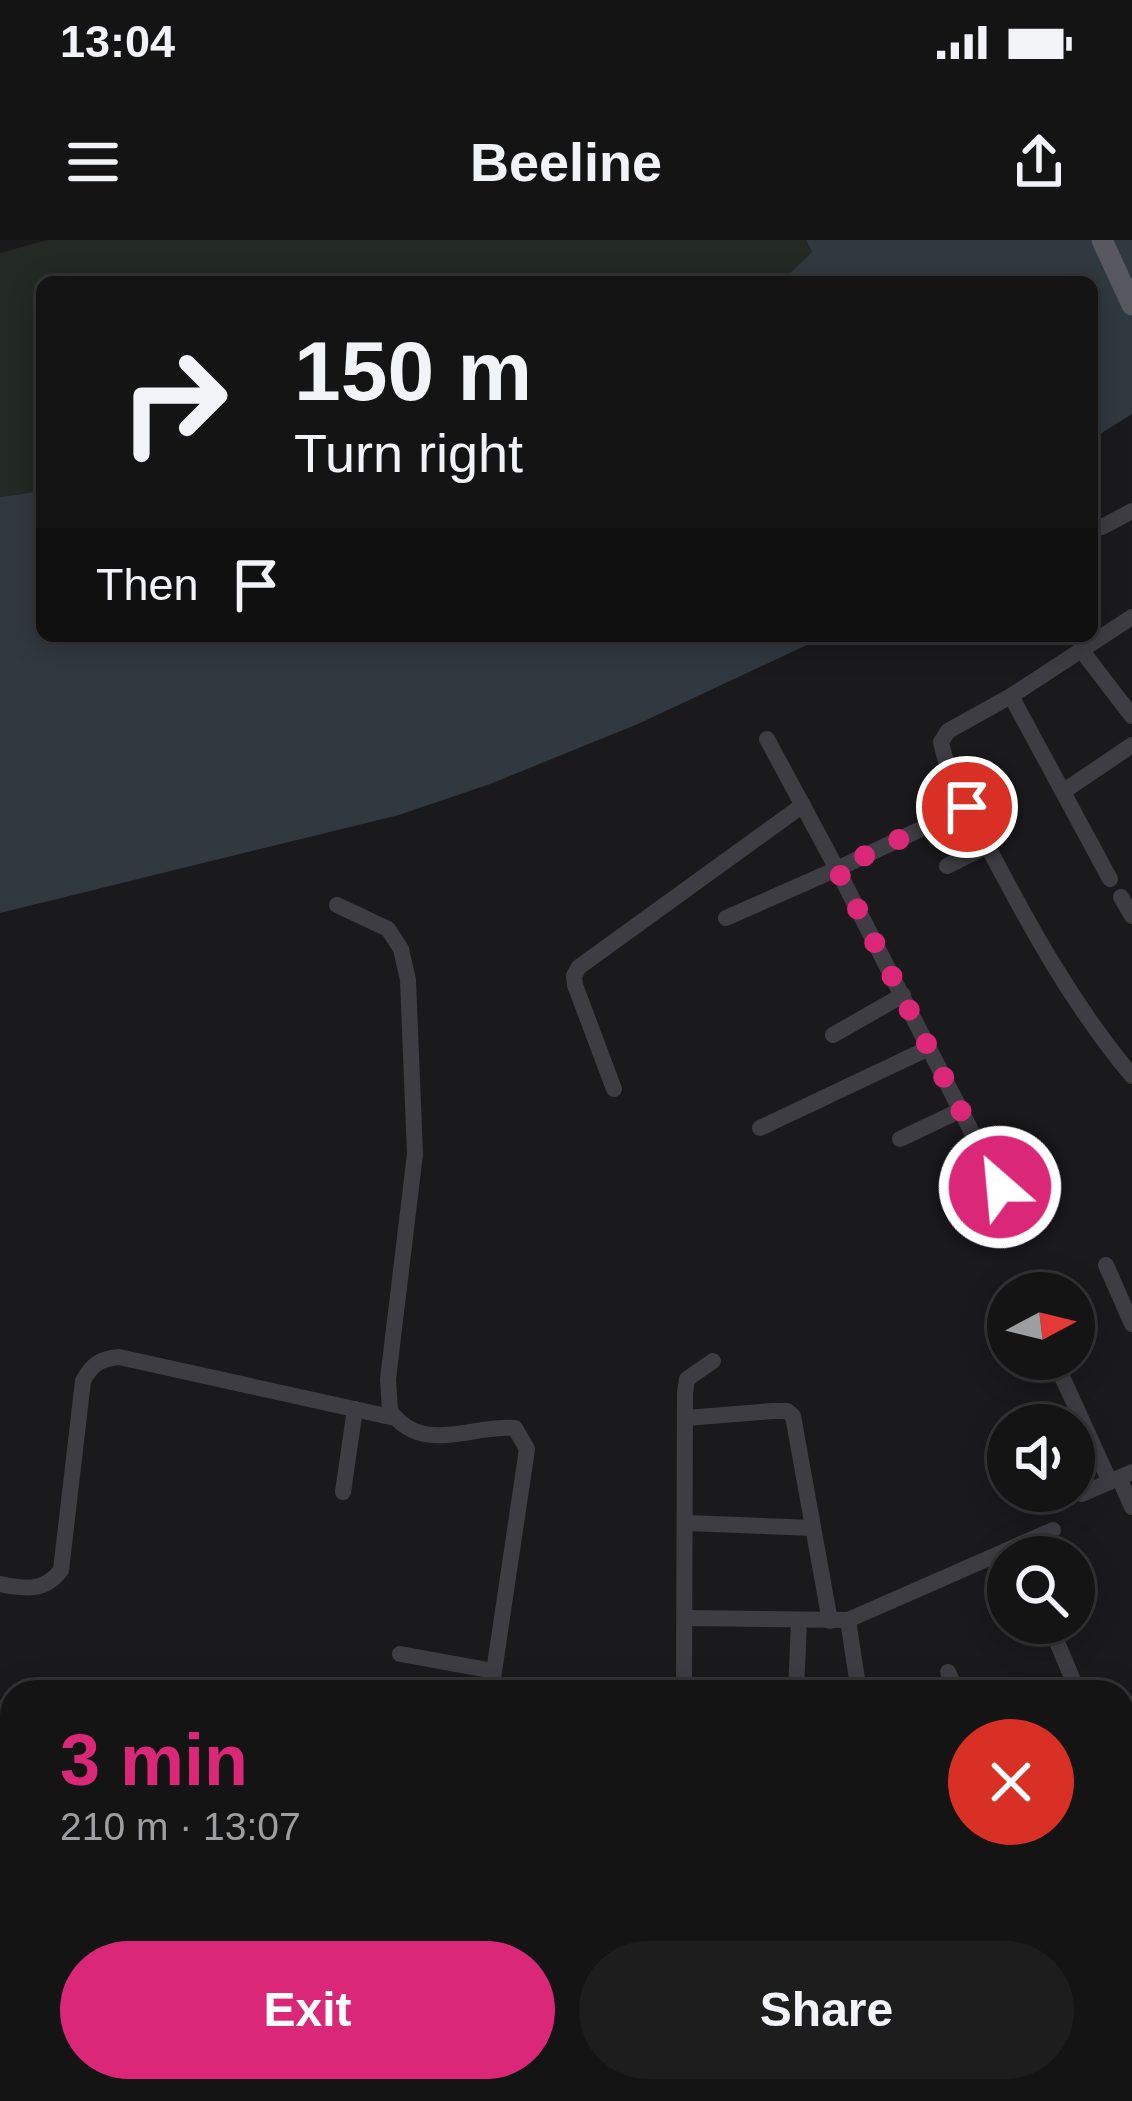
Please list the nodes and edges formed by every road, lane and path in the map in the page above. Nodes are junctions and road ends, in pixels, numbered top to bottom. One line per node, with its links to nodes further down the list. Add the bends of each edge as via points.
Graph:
1 (1102, 240): 2 (main road)
2 (1132, 305)
3 (1132, 511): 4 (street)
4 (1102, 527)
5 (1132, 616): 6 (street)
6 (1098, 639)
7 (1094, 642): 8 (street)
8 (1082, 650): 9 (street); 10 (street)
9 (1011, 696): 13 (street); 15 (street, via 941,742)
10 (1132, 716)
11 (767, 739): 14 (street)
12 (1132, 745): 13 (street)
13 (1064, 791): 19 (street)
14 (803, 806): 18 (street); 28 (street, via 579,968 575,985)
15 (967, 807): 16 (street); 18 (street)
16 (988, 846): 17 (street); 27 (street, via 1048,962)
17 (947, 866)
18 (837, 869): 23 (street); 24 (street)
19 (1110, 879)
20 (1121, 897): 22 (street)
21 (337, 905): 38 (street, via 388,928 408,980 415,1154 388,1379)
22 (1132, 916)
23 (726, 918)
24 (903, 994): 25 (street); 26 (street)
25 (833, 1035)
26 (929, 1048): 29 (street); 30 (street)
27 (1132, 1076)
28 (614, 1089)
29 (961, 1110): 31 (street); 32 (street)
30 (760, 1128)
31 (900, 1139)
32 (1020, 1226)
33 (1106, 1265): 34 (street)
34 (1132, 1324)
35 (713, 1361): 39 (street, via 687,1379)
36 (1066, 1380): 40 (street)
37 (355, 1409): 38 (street); 41 (street); 48 (street, via 106,1358 82,1382 61,1570 42,1587)
38 (395, 1418): 54 (street, via 439,1436 504,1427 522,1434 527,1467)
39 (686, 1418): 43 (street); 44 (street, via 793,1416)
40 (1120, 1477): 42 (street)
41 (343, 1492)
42 (1132, 1507)
43 (687, 1523): 44 (street); 49 (street)
44 (813, 1528): 51 (street)
45 (1054, 1530): 46 (street)
46 (1045, 1536)
47 (987, 1565): 51 (street)
48 (0, 1584)
49 (686, 1618): 50 (street); 57 (street)
50 (799, 1621): 51 (street); 58 (street)
51 (839, 1621): 59 (street)
52 (1058, 1644): 61 (street)
53 (400, 1654): 54 (street)
54 (494, 1671): 56 (street)
55 (948, 1672): 60 (street)
56 (493, 1680)
57 (684, 1680)
58 (797, 1680)
59 (856, 1680)
60 (952, 1680)
61 (1073, 1680)

